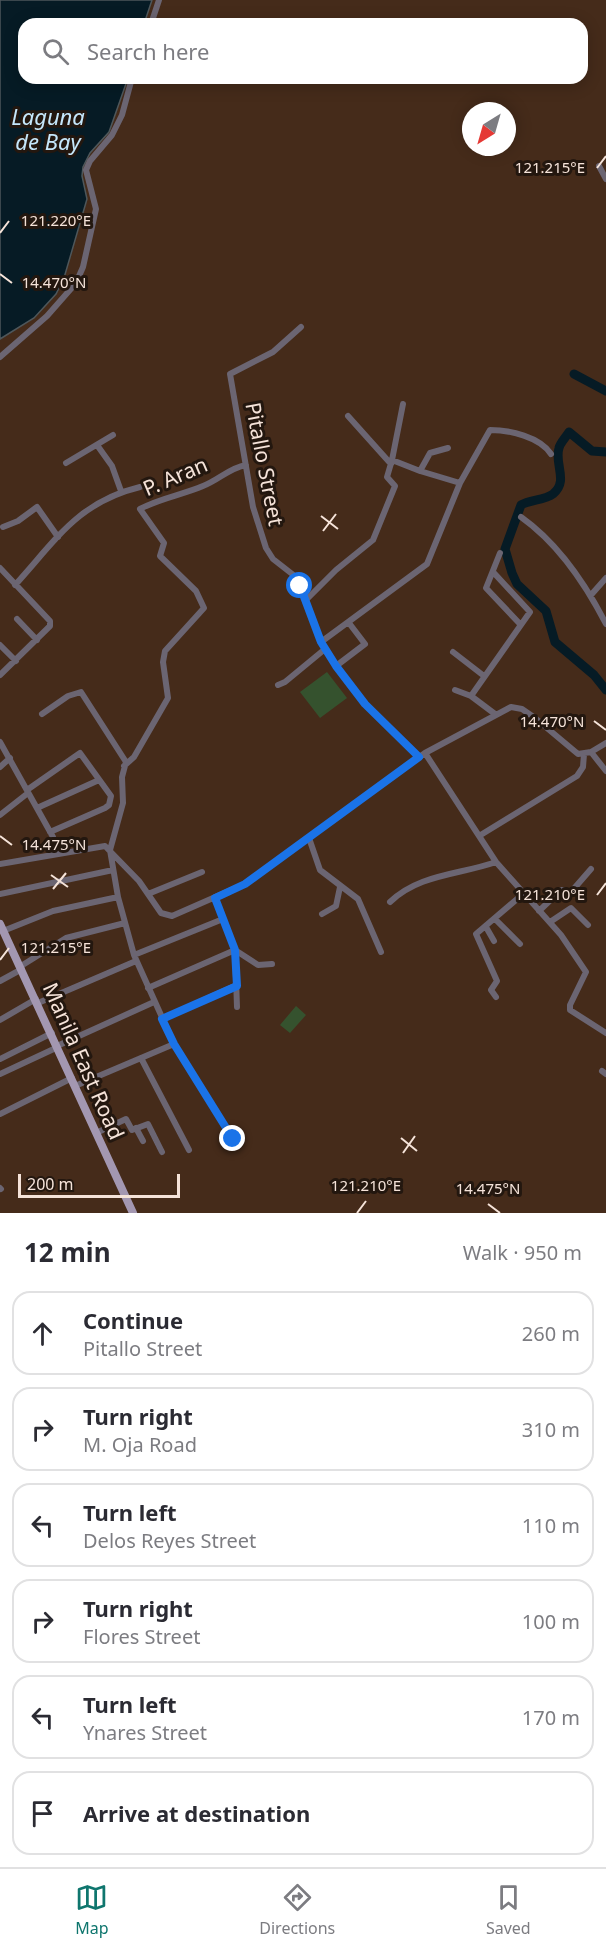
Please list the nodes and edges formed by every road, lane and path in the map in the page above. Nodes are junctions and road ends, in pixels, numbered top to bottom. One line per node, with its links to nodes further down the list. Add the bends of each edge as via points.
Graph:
1 (159, 0): 2 (street)
2 (153, 18)
3 (130, 84): 7 (street, via 112,135 86,170 96,209 76,283 47,316)
4 (599, 166): 5 (street)
5 (606, 179)
6 (301, 327): 16 (street, Pitallo Street, via 273,352 230,374)
7 (0, 357)
8 (403, 405): 14 (street)
9 (348, 416): 14 (street)
10 (113, 435): 11 (street)
11 (97, 445): 15 (street); 20 (street, via 112,466)
12 (448, 448): 17 (street, via 430,453)
13 (551, 454): 18 (street, via 527,437 490,430)
14 (391, 462): 17 (street); 30 (street, via 387,477 396,486 373,540)
15 (66, 463)
16 (246, 465): 30 (street, Pitallo Street, via 253,507 266,548 273,559 297,578); 53 (street, P. Aran, via 234,467 204,486 140,509 164,543 160,556 196,591 204,608 165,651 168,698 134,757)
17 (420, 471): 18 (street)
18 (460, 483): 32 (street, via 427,564)
19 (140, 487): 20 (street)
20 (121, 491): 23 (street, via 91,506)
21 (521, 517): 29 (street, via 546,535)
22 (3, 527): 23 (street, via 37,507)
23 (58, 537): 28 (street)
24 (500, 554): 26 (street)
25 (0, 568): 28 (street)
26 (494, 573): 33 (street, via 486,588); 33 (street, via 530,612)
27 (606, 578): 29 (street)
28 (15, 585): 35 (street, via 50,621 48,630)
29 (591, 595): 34 (street)
30 (306, 600): 37 (street, Pitallo Street)
31 (17, 619): 35 (street)
32 (349, 623): 37 (street); 40 (street, via 365,644)
33 (520, 624): 42 (street)
34 (606, 624)
35 (38, 640): 39 (street)
36 (0, 645): 39 (street)
37 (323, 646): 40 (street, Pitallo Street); 43 (street)
38 (453, 652): 42 (street)
39 (16, 661): 41 (street)
40 (336, 666): 51 (street, Pitallo Street, via 365,704)
41 (0, 675)
42 (484, 676): 45 (street)
43 (278, 685)
44 (455, 690): 45 (street)
45 (471, 696): 47 (street)
46 (42, 714): 53 (street, via 81,692)
47 (495, 714): 50 (street, via 511,707 522,710 536,717 572,751); 51 (street, via 475,729)
48 (0, 742): 52 (street)
49 (606, 743): 50 (street)
50 (587, 753): 55 (street); 60 (street, via 577,776)
51 (422, 755): 60 (street, Pitallo Street); 61 (street)
52 (10, 758): 54 (street); 57 (street)
53 (125, 764): 62 (street, via 123,802)
54 (0, 767)
55 (606, 771)
56 (99, 780): 57 (street, via 80,753); 58 (street); 58 (street, via 111,796 109,805 52,834)
57 (27, 792): 58 (street); 59 (street)
58 (37, 808)
59 (0, 815)
60 (479, 836): 63 (street, Pitallo Street)
61 (309, 838): 68 (street, via 320,870); 73 (street, via 245,884)
62 (110, 850): 64 (street, via 99,845); 66 (street); 70 (street)
63 (496, 862): 71 (street, Pitallo Street); 74 (street, via 427,879)
64 (0, 864)
65 (591, 869): 75 (street, via 571,892 561,890)
66 (113, 870): 69 (street); 72 (street)
67 (202, 872): 70 (street)
68 (340, 887): 76 (street, via 336,906); 87 (street, via 352,891 358,899)
69 (0, 894)
70 (148, 894): 73 (street, via 165,915 175,915)
71 (523, 894): 75 (street, Pitallo Street); 78 (street)
72 (118, 897): 80 (street); 82 (street)
73 (215, 898): 77 (street)
74 (390, 902)
75 (539, 911): 79 (street, Pitallo Street)
76 (322, 915)
77 (223, 919): 86 (street); 88 (street)
78 (495, 919): 83 (street); 85 (street)
79 (550, 922): 81 (street, via 571,908); 101 (street, Pitallo Street, via 586,972 570,1010)
80 (125, 923): 88 (street); 90 (street, via 66,938)
81 (588, 925)
82 (2, 927): 90 (main road, Manila East Road)
83 (486, 927): 84 (street); 94 (street, via 477,936 497,981 491,990)
84 (494, 941)
85 (520, 944)
86 (235, 950): 89 (street, via 258,965); 92 (street); 93 (street)
87 (381, 952)
88 (135, 958): 93 (street); 95 (street)
89 (272, 964)
90 (22, 968): 91 (street); 95 (main road, Manila East Road)
91 (0, 981)
92 (237, 986): 97 (street); 98 (street)
93 (148, 988): 96 (street)
94 (496, 997)
95 (37, 1001): 99 (street); 100 (main road, Manila East Road)
96 (154, 1002): 98 (street); 103 (street)
97 (237, 1007)
98 (162, 1019): 102 (street)
99 (0, 1020)
100 (52, 1033): 103 (main road, Manila East Road); 105 (street)
101 (606, 1033)
102 (174, 1044): 104 (street); 111 (street)
103 (58, 1046): 106 (street); 107 (main road, Manila East Road)
104 (141, 1058): 107 (street); 113 (street)
105 (0, 1059)
106 (0, 1074)
107 (73, 1082): 108 (street); 110 (main road, Manila East Road)
108 (0, 1114)
109 (134, 1129): 110 (street, via 126,1119); 112 (street); 114 (street, via 148,1124)
110 (96, 1133): 115 (main road, Manila East Road)
111 (233, 1139)
112 (142, 1142)
113 (189, 1150)
114 (162, 1152)
115 (133, 1213)

